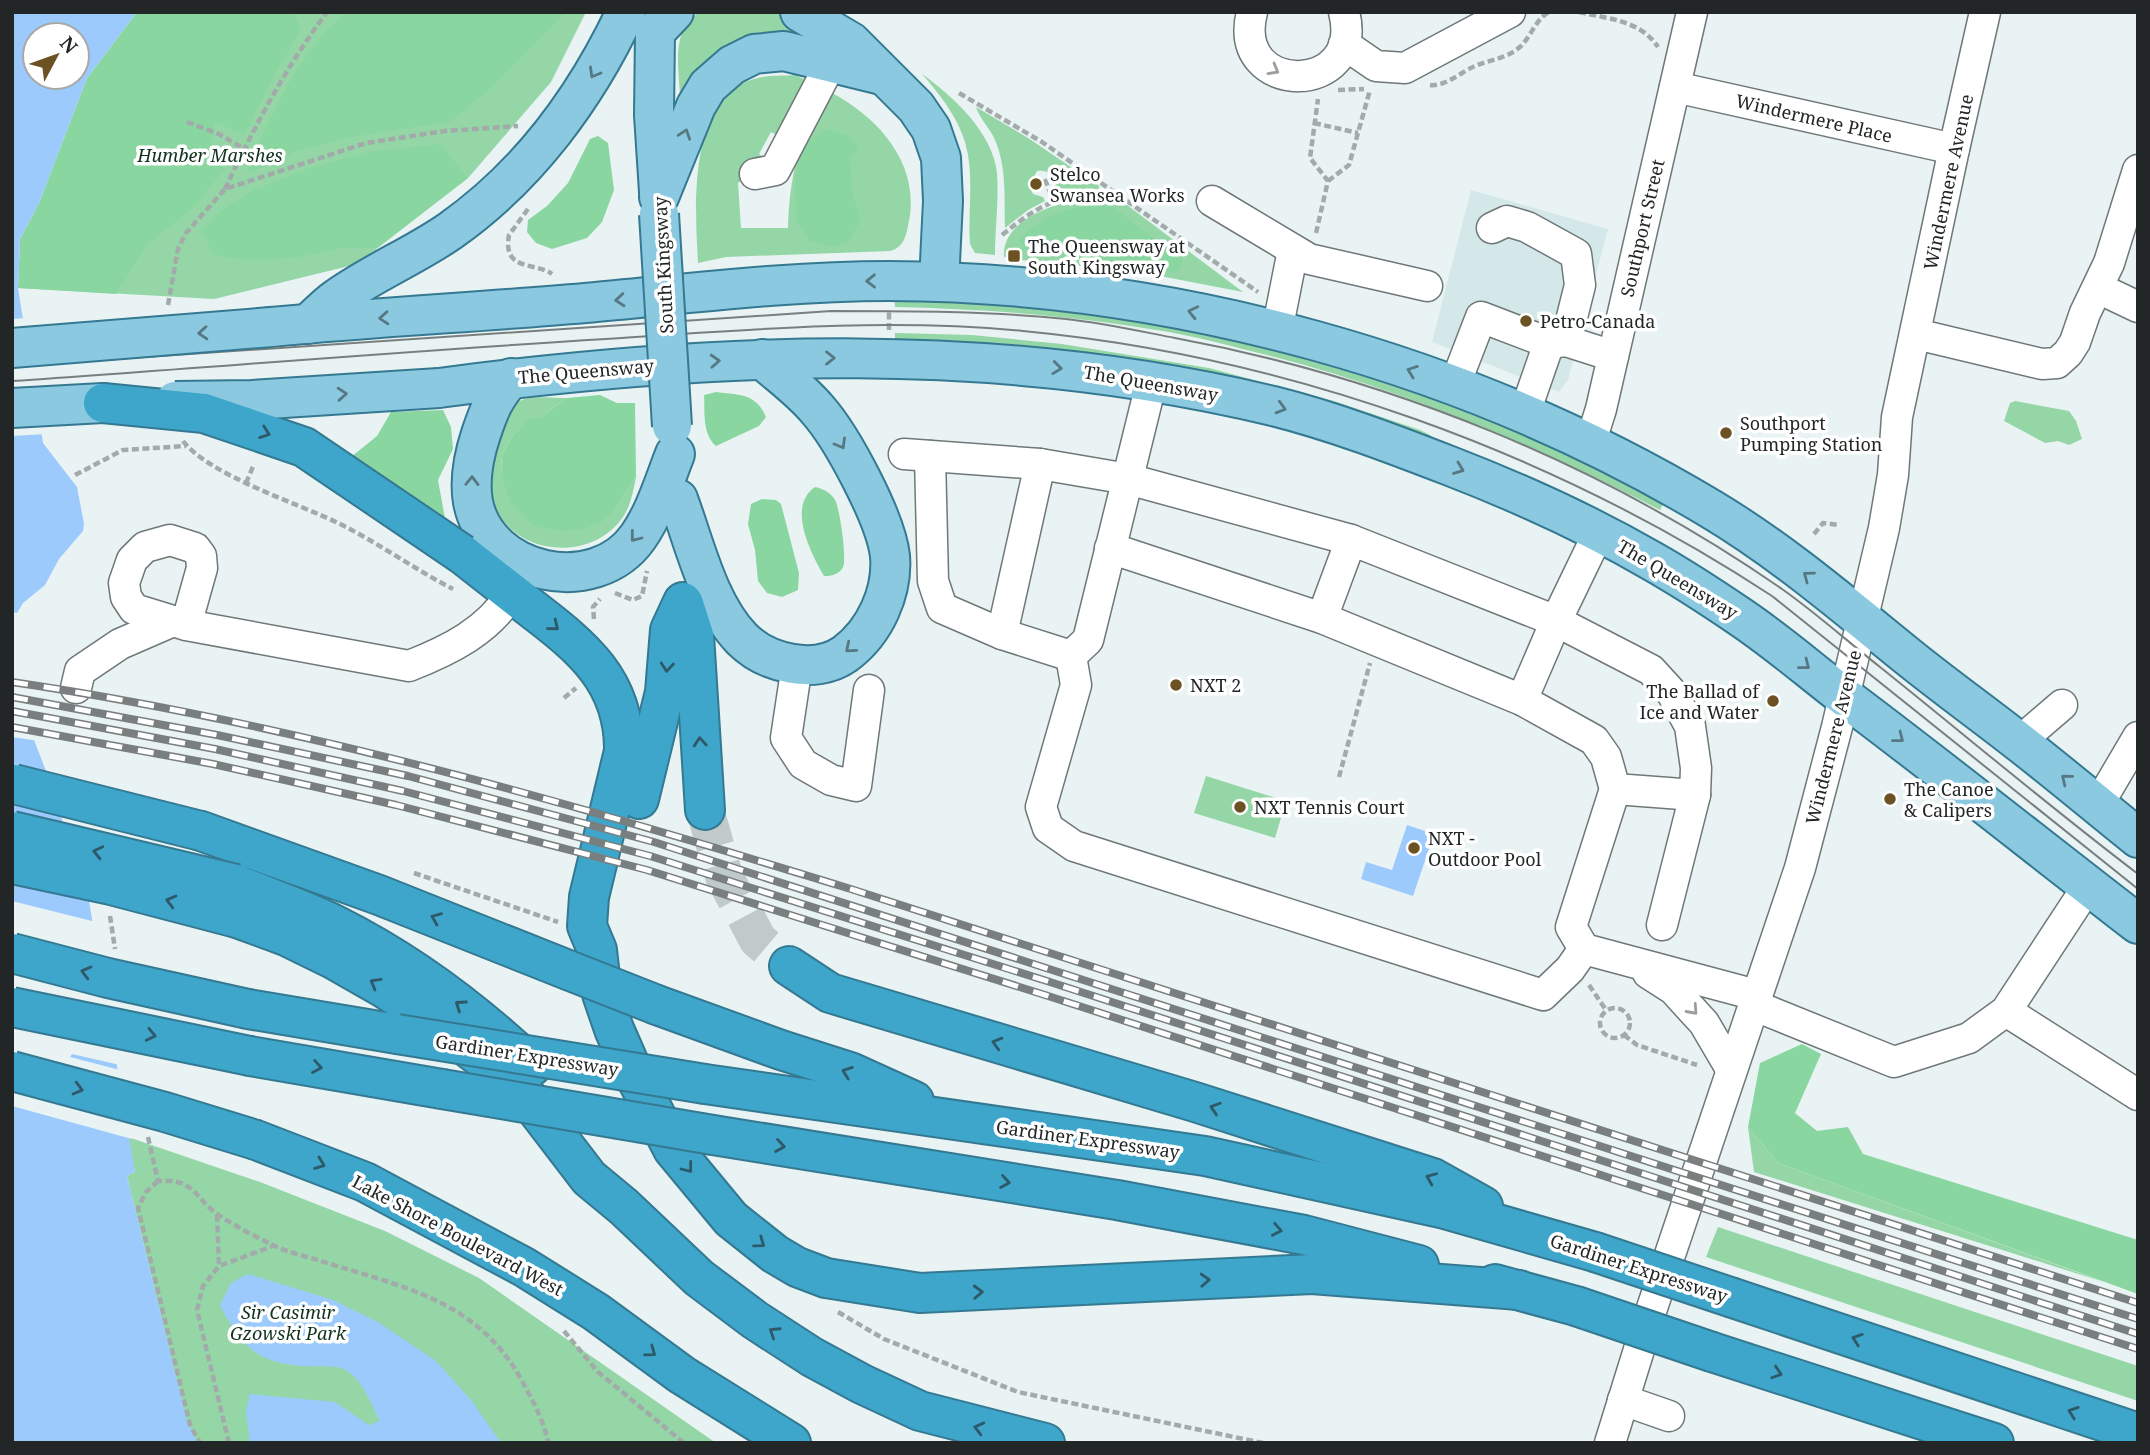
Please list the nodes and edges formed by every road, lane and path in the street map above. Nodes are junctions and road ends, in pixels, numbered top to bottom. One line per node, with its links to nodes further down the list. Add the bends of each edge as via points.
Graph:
1 (327, 12): 23 (path, via 284,76)
2 (800, 12): 13 (main road, via 851,42)
3 (1252, 12): 10 (street, one-way to 10, via 1250,40 1256,54 1280,75 1312,76 1326,69)
4 (1344, 12): 10 (street)
5 (1579, 12): 11 (path, via 1634,25)
6 (1692, 12): 14 (street, Southport Street)
7 (1985, 12): 24 (street, Windermere Avenue)
8 (1505, 13): 10 (street, via 1405,68 1376,66)
9 (653, 17): 34 (main road, South Kingsway); 45 (main road, one-way to 45, via 583,92 551,136 488,201 451,230 336,298)
10 (1345, 44)
11 (1661, 50)
12 (831, 63): 13 (main road); 26 (street, via 775,170); 34 (main road, one-way to 12, via 696,106 719,75 768,51 804,54)
13 (882, 75): 39 (main road, via 916,107 931,129 941,158)
14 (1675, 87): 24 (street, Windermere Place); 50 (street, Southport Street)
15 (1371, 89): 21 (path)
16 (1319, 91): 19 (path)
17 (959, 93): 30 (path, via 1042,142)
18 (187, 122): 23 (path)
19 (1314, 123): 21 (path); 28 (path, via 1310,158)
20 (529, 127): 22 (path, via 445,131)
21 (1358, 133): 28 (path, via 1349,165)
22 (366, 142)
23 (244, 149): 29 (path)
24 (1954, 149): 46 (street, Windermere Avenue)
25 (2138, 170): 41 (street)
26 (755, 174)
27 (1045, 179): 31 (path)
28 (1328, 181): 37 (path)
29 (225, 189)
30 (1113, 192): 31 (path); 44 (path)
31 (1053, 201): 36 (path)
32 (1212, 201): 37 (street)
33 (532, 205): 38 (path, via 512,230 511,254 520,264 547,271)
34 (659, 206): 58 (main road, South Kingsway, bridge)
35 (1492, 228): 48 (street, via 1507,221 1527,227 1576,254 1580,285)
36 (1002, 235)
37 (1301, 254): 40 (street); 44 (street)
38 (554, 278)
39 (939, 282): 44 (main road, one-way to 39); 45 (main road, one-way to 45, via 791,283)
40 (1427, 286)
41 (2098, 288): 43 (street); 46 (street, via 2075,342 2052,365)
42 (889, 302): 47 (path)
43 (2138, 307)
44 (1272, 315): 54 (main road, one-way to 44, via 1307,337)
45 (308, 324): 49 (main road, one-way to 49, bridge)
46 (1916, 334): 78 (street, Windermere Avenue, via 1897,416 1884,528)
47 (889, 337)
48 (1558, 342): 50 (street); 54 (street, via 1481,317); 57 (street)
49 (12, 348)
50 (1613, 356): 59 (street, Southport Street)
51 (762, 359): 52 (main road, The Queensway, one-way to 51, via 622,366); 53 (main road, The Queensway, one-way to 53, via 968,360); 84 (main road, one-way to 84, via 804,394 832,428 863,484 889,552 888,588 864,635 844,655)
52 (511, 378): 55 (main road, The Queensway, one-way to 52, bridge, via 252,400 439,388); 58 (main road, one-way to 52, via 655,505 637,538 615,558 574,572 524,564 485,529 471,489 490,409)
53 (1152, 380): 64 (street); 69 (main road, The Queensway, one-way to 69, via 1279,407 1395,444 1511,490)
54 (1454, 387): 57 (main road)
55 (103, 403): 56 (main road, The Queensway); 75 (highway, one-way to 75, bridge, via 204,413 304,447)
56 (12, 408)
57 (1524, 415): 59 (main road)
58 (674, 440): 66 (main road, South Kingsway)
59 (1590, 444): 78 (main road, one-way to 59, via 1781,555 1711,509)
60 (187, 446): 63 (path, via 123,450)
61 (254, 464): 65 (path)
62 (1040, 464): 64 (street); 81 (street); 81 (street, via 917,455 933,581 942,608)
63 (75, 475)
64 (1128, 479): 71 (street); 72 (street)
65 (246, 483)
66 (678, 499): 76 (main road, South Kingsway); 84 (main road, via 718,608 758,652)
67 (339, 524): 74 (path)
68 (1839, 524): 70 (path, via 1823,523)
69 (1599, 532): 80 (street); 87 (main road, The Queensway, one-way to 87, via 1739,615)
70 (1814, 534)
71 (1351, 540): 77 (street); 80 (street)
72 (1110, 548): 77 (street); 83 (street, via 1088,640)
73 (649, 564): 79 (path, via 642,596 633,600 614,593 600,599 593,607)
74 (460, 592)
75 (512, 593): 85 (street, via 480,630 443,653 409,666 179,623 120,644 80,671); 109 (highway, one-way to 109, via 583,650 611,687 624,728 624,751 589,897)
76 (683, 602): 97 (highway, one-way to 76, via 694,635); 109 (highway, one-way to 109, via 670,630 665,692 621,871)
77 (1322, 618): 82 (street)
78 (1862, 618): 87 (street, Windermere Avenue); 91 (main road)
79 (594, 621)
80 (1556, 621): 88 (street); 95 (street, via 1651,670 1672,693 1694,741)
81 (1002, 634): 83 (street)
82 (1376, 638): 88 (street); 92 (path)
83 (1071, 656): 107 (street, via 1076,685 1041,807 1048,828 1074,846 1543,995)
84 (797, 665): 86 (street, via 786,738 803,764 831,780 856,786)
85 (76, 688)
86 (869, 690)
87 (1844, 696): 102 (main road, The Queensway, one-way to 102); 112 (street, Windermere Avenue, via 1800,868)
88 (1522, 700): 94 (street, via 1594,740 1606,757)
89 (2062, 705): 91 (street)
90 (2138, 737): 96 (street)
91 (2019, 742): 96 (main road, one-way to 91)
92 (1339, 777)
93 (12, 784): 109 (highway, one-way to 93, bridge, via 379,895 201,831)
94 (1615, 789): 95 (street); 107 (street, via 1571,927)
95 (1695, 795): 106 (street)
96 (2098, 805): 99 (main road)
97 (705, 810)
98 (12, 831): 103 (highway, one-way to 98, bridge)
99 (2138, 838)
100 (12, 864): 103 (highway, one-way to 100, bridge, via 111,885)
101 (406, 870): 104 (path)
102 (2088, 886): 105 (main road, The Queensway); 114 (street)
103 (236, 901): 137 (highway, one-way to 103, via 920,1411 822,1362 755,1320 699,1278 624,1207 610,1170 576,1119 541,1074 491,1027 379,949 334,925)
104 (564, 923)
105 (2138, 924)
106 (1662, 925)
107 (1584, 949): 111 (street)
108 (12, 953): 120 (highway, Gardiner Expressway, one-way to 108, bridge, via 705,1084 248,1009)
109 (583, 960): 120 (highway, one-way to 109, bridge, via 850,1072 657,1005); 127 (highway, one-way to 127, via 673,1149 731,1219 775,1254 816,1274 920,1293 1312,1274)
110 (789, 965): 124 (highway, one-way to 110, via 1433,1178 830,993)
111 (1642, 965): 112 (street); 117 (street, one-way to 117, via 1673,989 1704,1023)
112 (1755, 1000): 114 (street, via 1894,1062 1969,1038); 117 (street, Windermere Avenue)
113 (12, 1007): 127 (highway, one-way to 127, bridge, via 250,1056 1117,1199 1304,1235)
114 (2006, 1011): 119 (street)
115 (1624, 1035): 115 (path, via 1630,1025 1628,1013 1614,1007 1606,1010 1601,1016 1602,1031 1612,1038); 116 (path, via 1637,1045)
116 (1697, 1065)
117 (1731, 1069): 129 (street, Windermere Avenue)
118 (12, 1071): 136 (highway, Lake Shore Boulevard West, one-way to 136, bridge, via 256,1140 365,1182 524,1267 596,1312 682,1376)
119 (2138, 1095)
120 (954, 1119): 124 (highway, Gardiner Expressway, via 1205,1156 1445,1209)
121 (149, 1148): 122 (path)
122 (158, 1181): 123 (path, via 187,1185); 132 (path, via 138,1208 190,1425)
123 (218, 1215): 125 (path); 126 (path)
124 (1534, 1235): 131 (highway, Gardiner Expressway, one-way to 124, bridge)
125 (274, 1246): 126 (path); 134 (path, via 408,1289 469,1318 513,1364 539,1412)
126 (219, 1266): 133 (path, via 204,1286 197,1310)
127 (1519, 1290): 139 (highway, one-way to 139, bridge)
128 (556, 1324): 135 (path, via 598,1372)
129 (1623, 1400): 130 (street); 138 (street, Windermere Avenue)
130 (1669, 1416)
131 (2138, 1433)
132 (200, 1443)
133 (229, 1443)
134 (548, 1443)
135 (684, 1443)
136 (791, 1443)
137 (1045, 1443)
138 (1610, 1443)
139 (1994, 1443)

